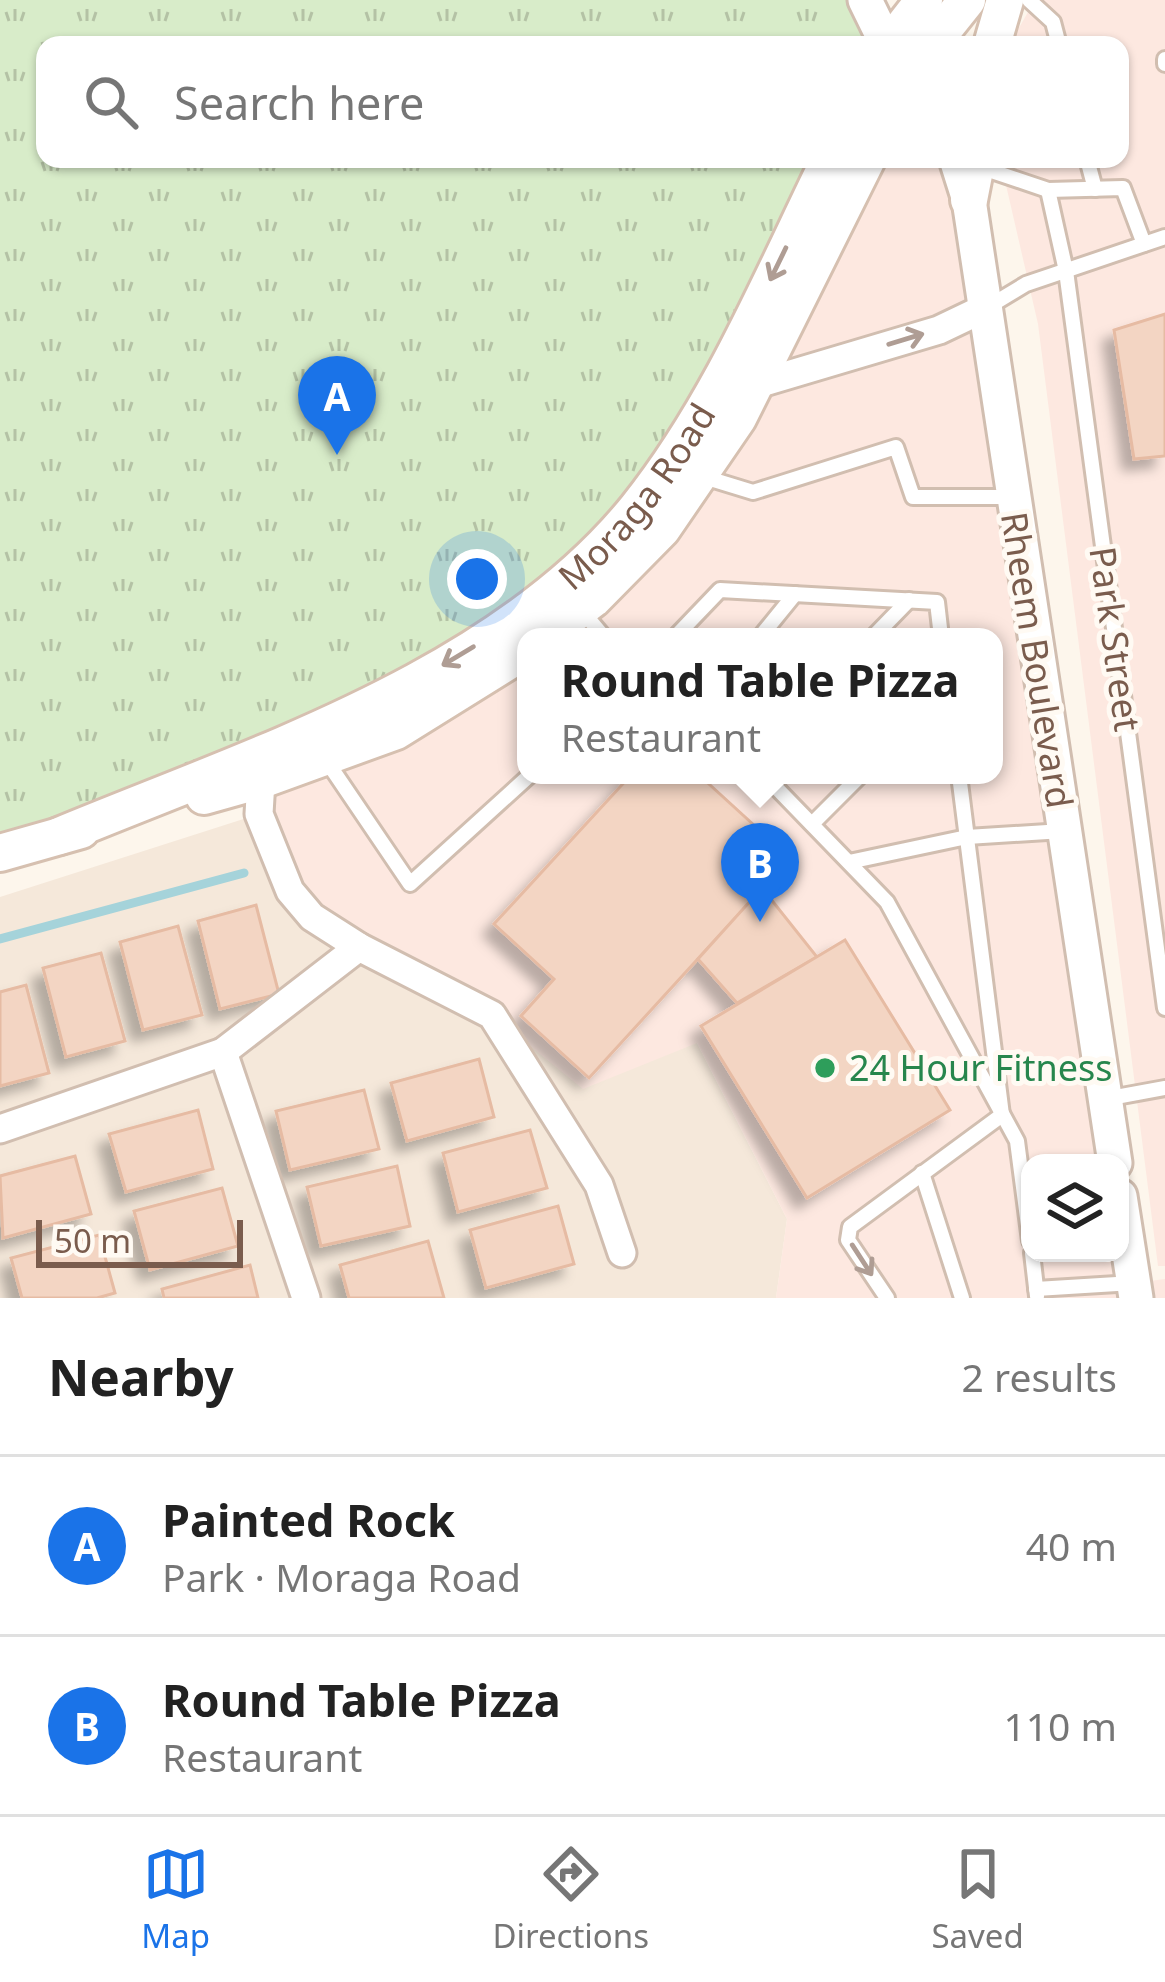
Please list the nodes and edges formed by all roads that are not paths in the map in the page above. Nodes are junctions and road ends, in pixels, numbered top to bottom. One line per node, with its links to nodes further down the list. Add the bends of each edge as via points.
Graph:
1 (865, 0): 6 (street)
2 (924, 0): 7 (main road)
3 (967, 0): 8 (main road)
4 (1005, 0): 9 (main road)
5 (1029, 0): 10 (lane)
6 (883, 36)
7 (895, 36)
8 (938, 36)
9 (995, 36)
10 (1057, 36)
11 (826, 168): 26 (main road, Moraga Road, one-way to 26, via 710,402)
12 (863, 168): 21 (main road, Moraga Road)
13 (1089, 168): 15 (lane)
14 (970, 171): 16 (lane); 20 (street, Rheem Boulevard)
15 (1095, 189): 16 (lane); 18 (lane, via 1123,188)
16 (1048, 190): 19 (lane, Park Street)
17 (1165, 236): 18 (lane)
18 (1144, 244): 19 (lane)
19 (1066, 271): 20 (lane); 48 (lane, Park Street)
20 (983, 310): 21 (street, one-way to 20); 23 (street, Rheem Boulevard)
21 (754, 386): 22 (main road, Moraga Road)
22 (699, 476): 23 (lane, via 753,492 896,447 913,496); 26 (main road, Moraga Road, via 662,530)
23 (1012, 497): 42 (street, Rheem Boulevard)
24 (795, 594): 25 (lane); 29 (lane, via 720,590); 30 (lane)
25 (909, 600): 31 (lane); 32 (lane, via 937,602)
26 (582, 609): 27 (main road, Moraga Road, one-way to 27); 28 (main road, Moraga Road)
27 (519, 628)
28 (556, 628)
29 (684, 628)
30 (767, 628)
31 (882, 628)
32 (940, 628)
33 (517, 629): 43 (main road, Moraga Road, one-way to 43, via 382,702)
34 (517, 656): 35 (main road, Moraga Road, via 396,731)
35 (324, 758): 36 (main road, Moraga Road); 37 (lane, via 410,884)
36 (261, 781): 43 (main road, Moraga Road); 47 (street, via 259,814 290,891 312,917)
37 (520, 784)
38 (773, 784): 41 (lane)
39 (852, 784): 41 (lane)
40 (960, 784): 44 (lane)
41 (812, 824): 46 (lane)
42 (1063, 831): 44 (lane); 51 (street, Rheem Boulevard)
43 (59, 836): 45 (main road, Moraga Road)
44 (967, 837): 46 (lane); 52 (lane)
45 (0, 853)
46 (849, 862): 52 (lane, via 887,902)
47 (358, 947): 49 (street); 57 (street, via 492,1015 599,1185)
48 (1165, 1008)
49 (223, 1052): 53 (street); 62 (street)
50 (1165, 1088): 51 (lane)
51 (1105, 1099): 54 (street, Rheem Boulevard)
52 (1002, 1114): 55 (lane); 56 (lane)
53 (0, 1129)
54 (1114, 1154)
55 (1021, 1172)
56 (922, 1173): 63 (lane, one-way to 63, via 848,1231); 64 (lane)
57 (622, 1253)
58 (1129, 1253): 60 (street)
59 (1033, 1262): 61 (lane)
60 (1135, 1291): 61 (lane)
61 (1037, 1293)
62 (306, 1298)
63 (886, 1298)
64 (962, 1298)

